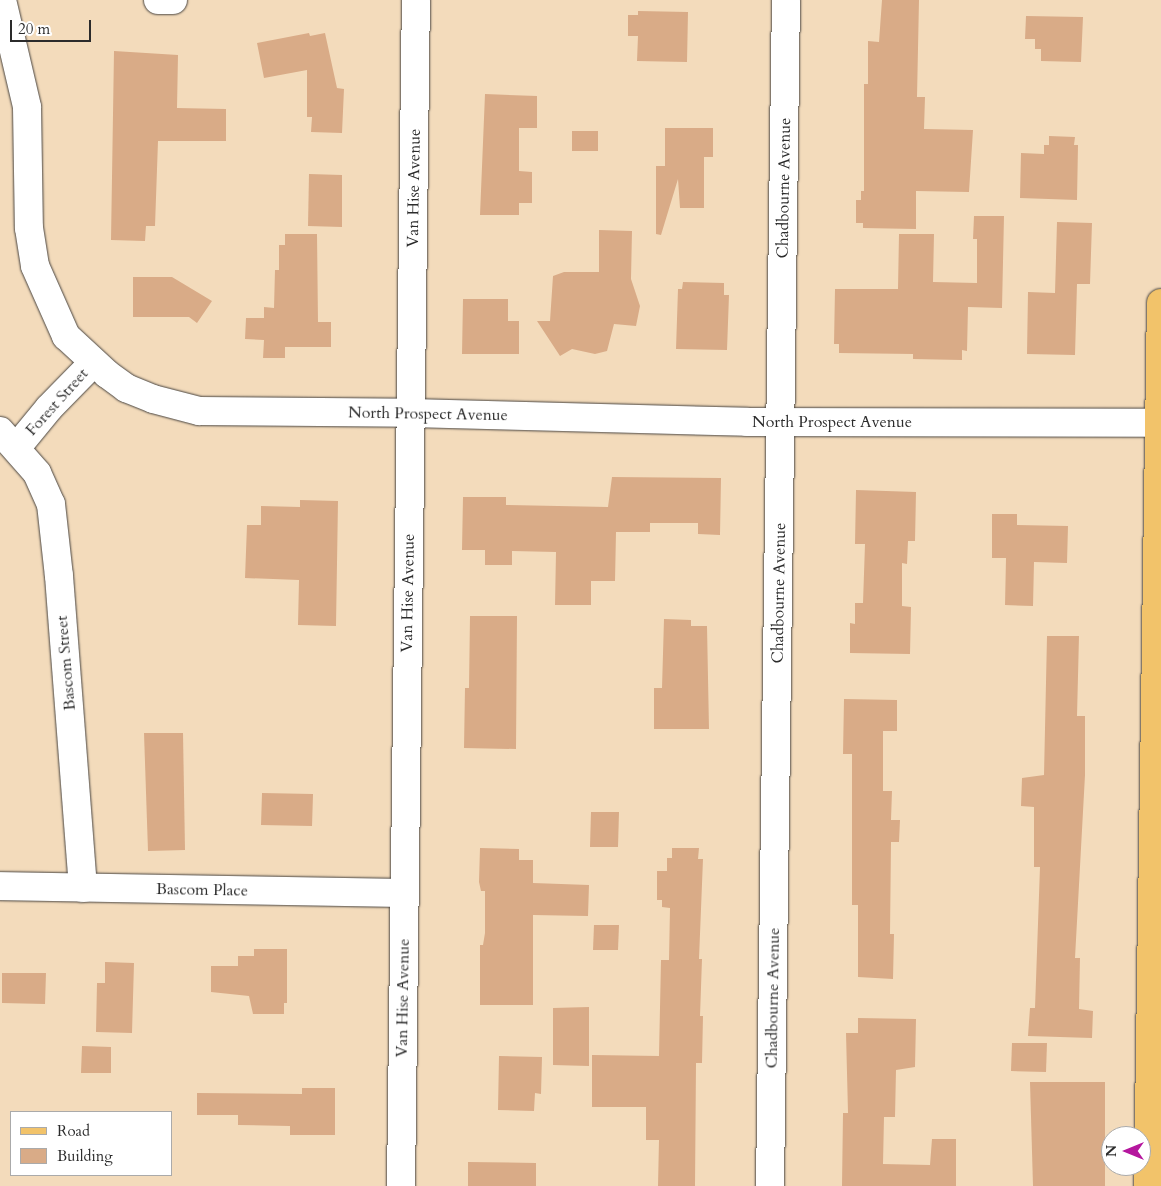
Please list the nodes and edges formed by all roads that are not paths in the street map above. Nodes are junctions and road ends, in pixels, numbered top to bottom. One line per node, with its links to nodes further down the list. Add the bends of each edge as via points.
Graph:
1 (2, 0): 7 (street, North Prospect Avenue, via 27,107 29,228 34,266 66,336)
2 (158, 0): 3 (street)
3 (173, 0)
4 (416, 0): 8 (street, Van Hise Avenue)
5 (786, 0): 9 (street, Chadbourne Avenue)
6 (1161, 303): 10 (main road)
7 (94, 362): 8 (street, North Prospect Avenue, via 126,388 199,411); 11 (street, Forest Street, via 49,408)
8 (411, 412): 9 (street, North Prospect Avenue); 14 (street, Van Hise Avenue)
9 (781, 422): 10 (street, North Prospect Avenue); 16 (street, Chadbourne Avenue)
10 (1160, 422): 17 (main road)
11 (8, 439): 13 (street, Bascom Street, via 37,473 51,504)
12 (0, 886): 13 (street, Bascom Place)
13 (83, 888): 14 (street, Bascom Place)
14 (404, 893): 15 (street, Van Hise Avenue)
15 (400, 1186)
16 (770, 1186)
17 (1148, 1186)

